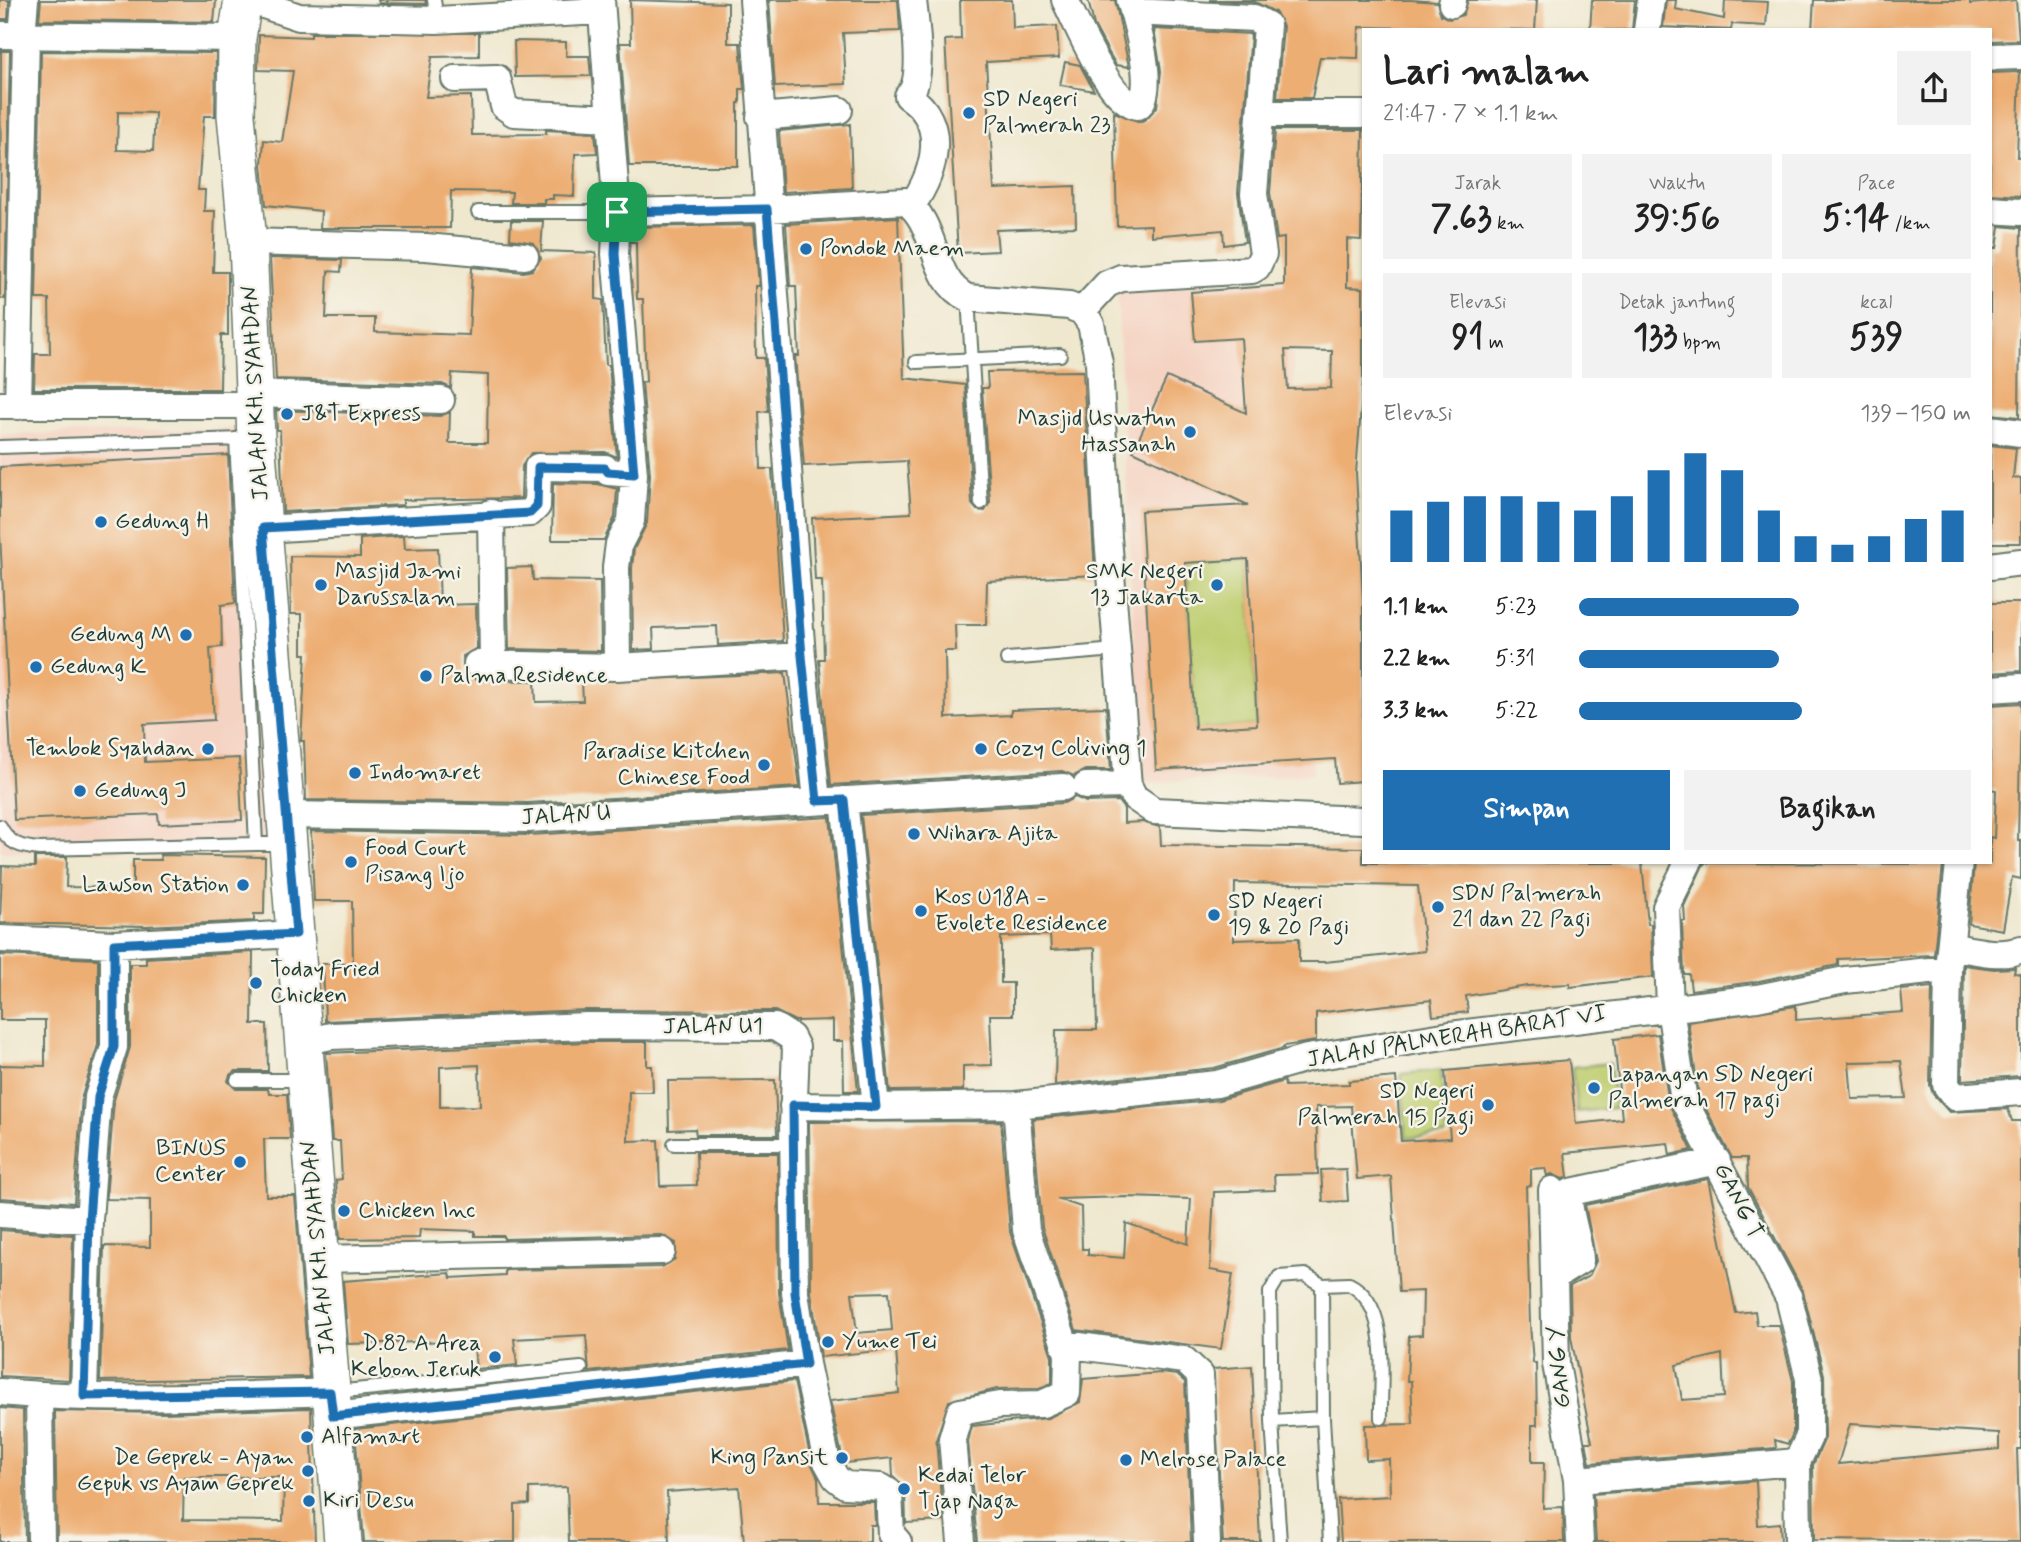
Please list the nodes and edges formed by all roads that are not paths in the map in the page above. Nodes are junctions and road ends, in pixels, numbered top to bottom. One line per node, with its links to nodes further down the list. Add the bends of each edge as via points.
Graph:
1 (25, 0): 13 (street)
2 (243, 0): 14 (street, JALAN KH. SYAHDAN)
3 (249, 0): 11 (street, via 299,17)
4 (753, 0): 21 (street)
5 (913, 0): 23 (street, via 917,74 908,96 925,109 935,147 928,179)
6 (1065, 0): 9 (street, via 1096,61 1131,106 1141,105 1146,87)
7 (1651, 0): 12 (street)
8 (601, 6): 11 (street); 22 (street)
9 (1131, 6): 10 (street)
10 (1253, 9): 19 (street, via 1268,29)
11 (435, 10)
12 (1647, 28)
13 (16, 36): 14 (street); 37 (street)
14 (237, 38): 29 (street, JALAN KH. SYAHDAN, via 236,115)
15 (2021, 56): 16 (street)
16 (1992, 57)
17 (455, 79): 22 (street, via 497,78 504,106 514,113)
18 (839, 110): 21 (street)
19 (1260, 114): 20 (street); 32 (street, via 1254,194 1263,254 1256,267 1121,278 1107,284)
20 (1362, 114)
21 (760, 117): 24 (street)
22 (610, 118): 27 (street)
23 (912, 205): 24 (street, via 895,200); 31 (street, via 949,283)
24 (767, 209): 27 (street); 49 (street)
25 (1992, 210): 28 (street)
26 (478, 212): 27 (lane)
27 (617, 212): 42 (street, via 615,254)
28 (2021, 212)
29 (248, 242): 30 (street, via 426,247); 38 (street, JALAN KH. SYAHDAN)
30 (525, 256)
31 (968, 298): 32 (street); 34 (lane)
32 (1082, 311): 48 (street, via 1091,324 1098,363)
33 (1060, 355): 34 (lane)
34 (973, 358): 35 (lane); 43 (lane)
35 (916, 362)
36 (442, 400): 38 (street)
37 (9, 406): 38 (street)
38 (250, 419): 41 (lane); 45 (street, JALAN KH. SYAHDAN); 59 (lane)
39 (1992, 429): 40 (street)
40 (2021, 433)
41 (0, 447)
42 (634, 474): 44 (street, via 605,468 538,467 537,506 530,513); 51 (street, via 631,521 616,567)
43 (981, 503)
44 (491, 513): 45 (street); 51 (street, via 485,664)
45 (263, 528): 59 (street, JALAN KH. SYAHDAN)
46 (2021, 562): 47 (street)
47 (1992, 566)
48 (1116, 650): 50 (lane); 54 (street)
49 (802, 656): 51 (street); 56 (street)
50 (1007, 659)
51 (617, 667)
52 (2021, 687): 53 (street)
53 (1992, 689)
54 (1128, 785): 55 (street, JALAN U); 57 (street, via 1134,797 1154,811)
55 (844, 800): 56 (street, JALAN U); 74 (street)
56 (817, 801): 59 (street, JALAN U)
57 (1362, 820)
58 (0, 825): 59 (lane, via 9,841 39,849)
59 (277, 835): 62 (street, JALAN KH. SYAHDAN)
60 (1688, 864): 67 (street, GANG T, via 1666,907)
61 (1959, 864): 66 (street)
62 (296, 934): 64 (street); 68 (street, JALAN KH. SYAHDAN)
63 (0, 939): 64 (street)
64 (114, 944): 80 (street, via 114,1047 98,1097)
65 (2021, 949): 66 (street, JALAN PALMERAH BARAT VI)
66 (1949, 958): 67 (street, JALAN PALMERAH BARAT VI, via 1757,998); 71 (street, via 1948,1092 1955,1097)
67 (1664, 1008): 73 (street, JALAN PALMERAH BARAT VI, via 1307,1058 1217,1084); 77 (street, GANG T, via 1684,1101)
68 (302, 1042): 70 (street, JALAN KH. SYAHDAN); 72 (street, JALAN U1, via 331,1036 587,1026 775,1027 796,1046)
69 (237, 1080): 70 (lane)
70 (304, 1080): 82 (street, JALAN KH. SYAHDAN)
71 (2021, 1092)
72 (793, 1105): 74 (street, JALAN PALMERAH BARAT VI); 76 (street, JALAN U1)
73 (1016, 1105): 74 (street, JALAN PALMERAH BARAT VI); 85 (street, via 1026,1230)
74 (876, 1107)
75 (674, 1144): 76 (lane)
76 (793, 1144): 86 (street, JALAN U1, via 795,1293)
77 (1717, 1161): 83 (street, via 1571,1192 1580,1262); 95 (street, GANG T, via 1789,1298 1809,1379 1809,1437)
78 (1552, 1190): 83 (street, GANG Y)
79 (0, 1214): 80 (street)
80 (89, 1220): 90 (street)
81 (662, 1251): 82 (street)
82 (322, 1259): 91 (street, JALAN KH. SYAHDAN)
83 (1554, 1277): 96 (street, GANG Y, via 1556,1364)
84 (1322, 1285): 92 (lane); 93 (lane, via 1349,1284 1368,1300 1379,1336); 94 (lane, via 1305,1275 1279,1277 1270,1292)
85 (1064, 1344): 100 (street, via 1067,1393 1042,1404 960,1412 952,1439); 101 (street, via 1184,1360 1194,1366 1200,1375)
86 (806, 1364): 91 (street); 99 (street, JALAN U1, via 827,1462 845,1485 872,1485 889,1492 891,1534)
87 (581, 1368): 91 (lane)
88 (0, 1392): 89 (street)
89 (39, 1395): 90 (street); 97 (street)
90 (84, 1396): 91 (street)
91 (332, 1404): 98 (street, JALAN KH. SYAHDAN)
92 (1323, 1418): 94 (lane); 103 (lane)
93 (1381, 1419)
94 (1272, 1420): 102 (lane)
95 (1797, 1462): 96 (street); 105 (street, GANG T)
96 (1577, 1480): 104 (street, GANG Y)
97 (41, 1542)
98 (343, 1542)
99 (898, 1542)
100 (961, 1542)
101 (1207, 1542)
102 (1280, 1542)
103 (1330, 1542)
104 (1580, 1542)
105 (1798, 1542)

